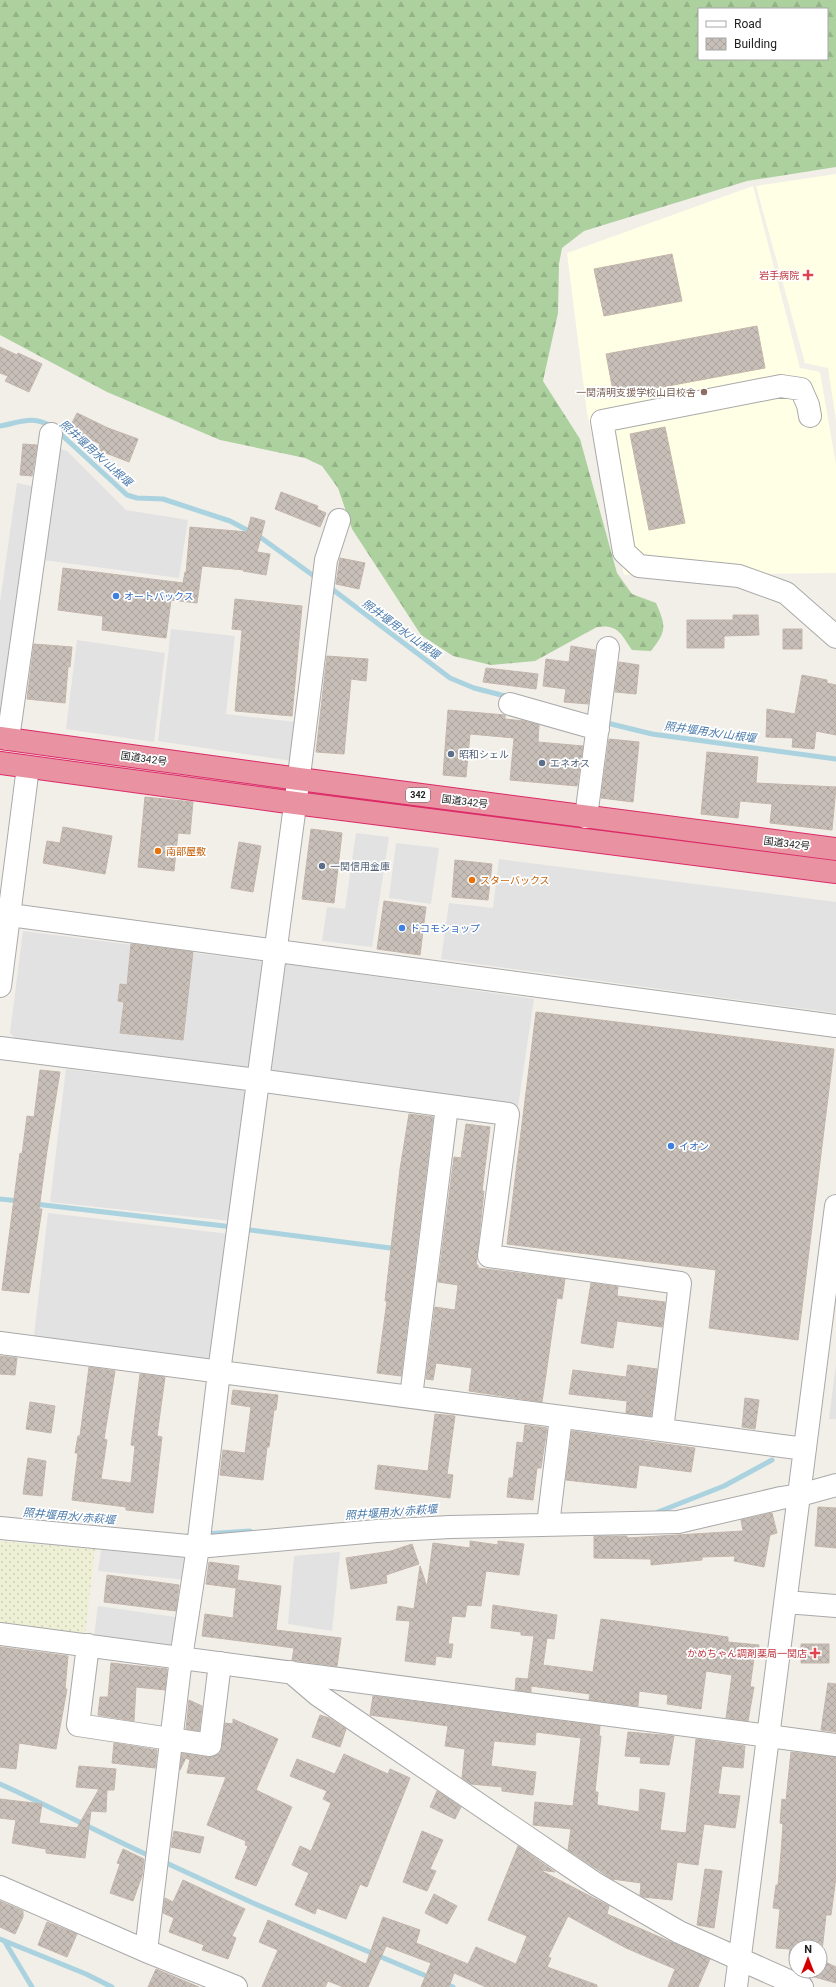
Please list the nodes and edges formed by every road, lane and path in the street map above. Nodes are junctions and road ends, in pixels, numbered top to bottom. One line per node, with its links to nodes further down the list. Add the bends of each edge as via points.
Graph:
1 (810, 416): 4 (street, via 801,389 781,386 602,421 624,552 639,566 739,576 786,593)
2 (52, 434): 8 (street)
3 (339, 520): 11 (street, via 326,560)
4 (836, 637)
5 (608, 648): 7 (street)
6 (510, 704): 7 (street)
7 (598, 729): 13 (street)
8 (4, 739): 11 (highway, 国道342号 / 342)
9 (0, 763): 10 (highway)
10 (28, 767): 12 (highway); 16 (street)
11 (298, 779): 12 (street); 13 (highway, 国道342号 / 342)
12 (295, 804): 15 (highway); 17 (street)
13 (586, 817): 14 (highway, 国道342号 / 342)
14 (836, 849)
15 (836, 872)
16 (10, 916): 17 (street); 18 (street)
17 (275, 951): 19 (street); 21 (street)
18 (0, 986)
19 (836, 1026)
20 (0, 1048): 21 (street)
21 (257, 1080): 22 (street); 25 (street)
22 (447, 1106): 26 (street); 28 (street, via 508,1114 489,1256 680,1283)
23 (836, 1206): 29 (street)
24 (0, 1343): 25 (street)
25 (219, 1372): 26 (street); 34 (street)
26 (411, 1397): 27 (street)
27 (561, 1417): 28 (street); 32 (street)
28 (662, 1430): 29 (street)
29 (805, 1449): 31 (street)
30 (836, 1485): 31 (street)
31 (800, 1495): 32 (street, via 678,1522); 35 (street)
32 (548, 1525): 34 (street, via 377,1531)
33 (0, 1528): 34 (street)
34 (198, 1547): 39 (street)
35 (786, 1602): 36 (street); 42 (street)
36 (836, 1606)
37 (0, 1634): 38 (street)
38 (88, 1646): 39 (street); 43 (street, via 78,1726)
39 (181, 1658): 40 (street); 43 (street)
40 (220, 1663): 41 (street); 43 (street, via 210,1745)
41 (291, 1672): 42 (street); 47 (street, via 318,1695 596,1884 679,1932)
42 (767, 1736): 44 (street); 47 (street)
43 (171, 1739): 46 (street)
44 (836, 1745)
45 (0, 1887): 46 (street)
46 (146, 1951): 48 (street)
47 (740, 1960): 49 (street); 50 (street)
48 (236, 1987)
49 (736, 1987)
50 (802, 1987)

